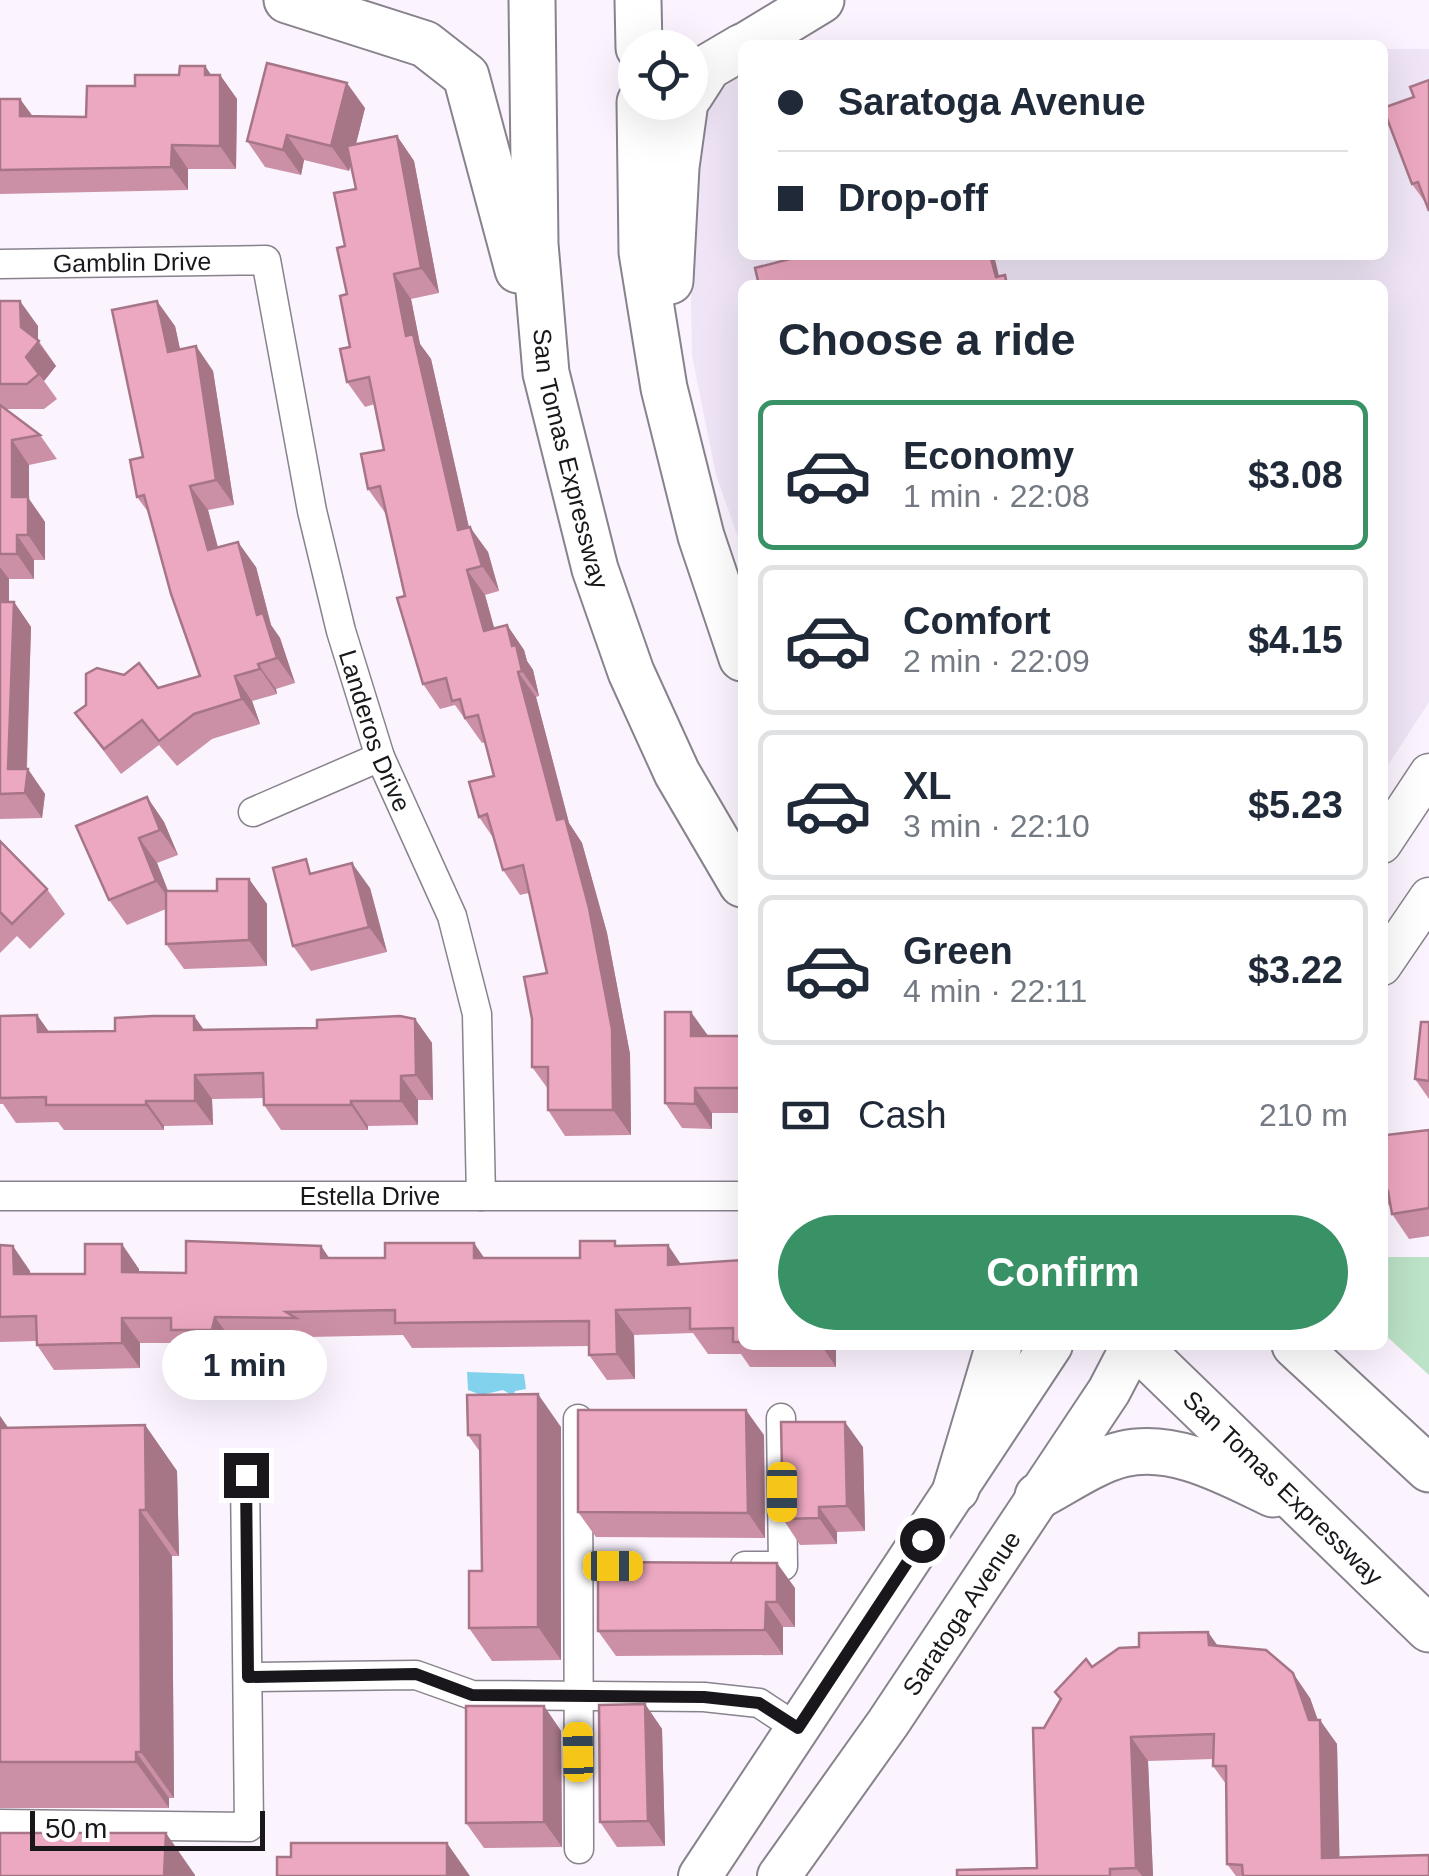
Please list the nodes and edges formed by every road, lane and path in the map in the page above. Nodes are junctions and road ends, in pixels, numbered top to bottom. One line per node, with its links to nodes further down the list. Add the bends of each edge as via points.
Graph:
1 (287, 0): 13 (highway, via 425,44 466,76)
2 (532, 0): 13 (highway, San Tomas Expressway, via 535,244)
3 (638, 0): 5 (highway)
4 (820, 0): 6 (highway)
5 (639, 30)
6 (755, 40)
7 (738, 50): 8 (highway)
8 (708, 67)
9 (640, 120): 14 (highway, via 642,252)
10 (683, 120): 14 (highway)
11 (266, 260): 12 (street, Gamblin Drive); 16 (street, Landeros Drive, via 312,511)
12 (0, 264)
13 (546, 373): 20 (highway, San Tomas Expressway, via 595,570 630,672 677,773)
14 (664, 388): 15 (highway, via 701,536)
15 (738, 646)
16 (380, 756): 18 (street); 24 (street, Landeros Drive, via 452,916 477,1014)
17 (1429, 773): 19 (main road)
18 (253, 812)
19 (1388, 835)
20 (738, 877)
21 (1429, 897): 22 (main road)
22 (1388, 957)
23 (0, 1196): 24 (street, Estella Drive)
24 (481, 1196): 25 (street, Estella Drive)
25 (738, 1196)
26 (998, 1350): 37 (highway)
27 (1048, 1350): 37 (main road)
28 (1131, 1350): 38 (main road, Saratoga Avenue)
29 (1139, 1350): 39 (highway, San Tomas Expressway)
30 (1301, 1350): 32 (highway)
31 (1342, 1350): 32 (highway)
32 (1367, 1410): 35 (highway)
33 (781, 1418): 40 (street, via 782,1566)
34 (578, 1419): 43 (street, via 588,1566)
35 (1429, 1469)
36 (246, 1475): 42 (street)
37 (956, 1490): 44 (main road)
38 (1038, 1496): 39 (highway, via 1123,1454 1172,1454 1282,1498); 48 (main road, Saratoga Avenue)
39 (1344, 1546): 41 (highway, San Tomas Expressway)
40 (708, 1566)
41 (1429, 1629)
42 (248, 1677): 43 (street, via 416,1674 472,1695); 45 (street, via 249,1827)
43 (578, 1698): 44 (street, via 759,1703); 46 (street)
44 (798, 1728): 47 (main road)
45 (0, 1824)
46 (579, 1849)
47 (700, 1876)
48 (779, 1876)

